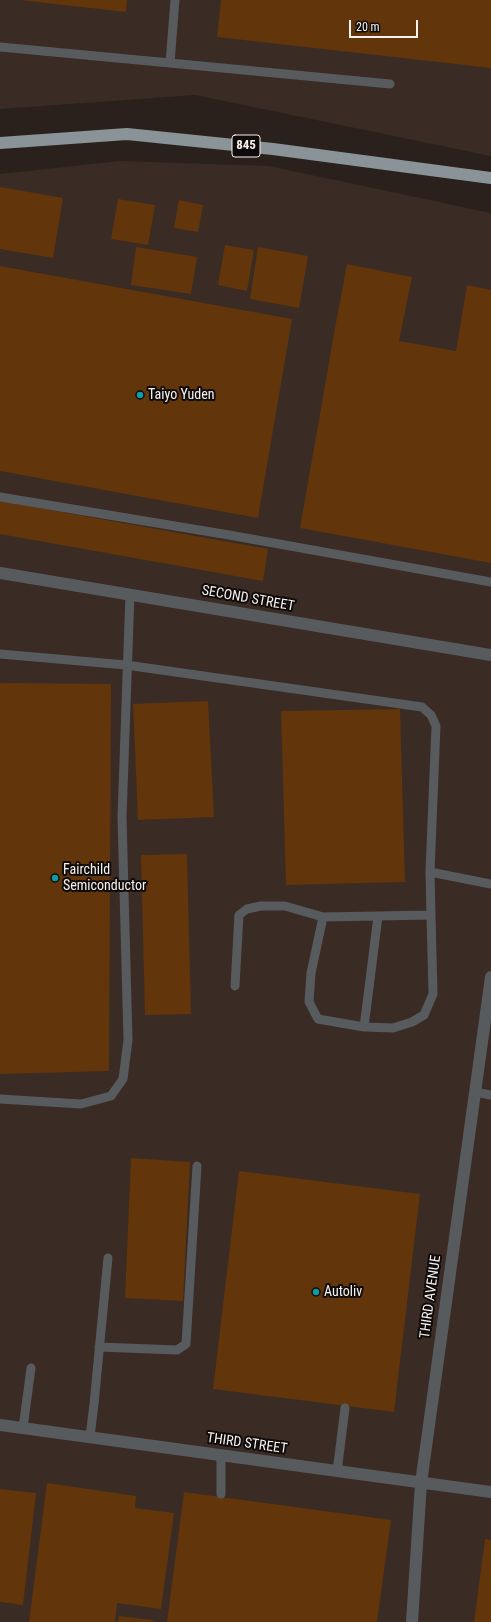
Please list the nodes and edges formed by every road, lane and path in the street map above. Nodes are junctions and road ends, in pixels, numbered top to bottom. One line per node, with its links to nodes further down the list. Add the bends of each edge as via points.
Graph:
1 (175, 0): 3 (lane)
2 (0, 47): 3 (lane)
3 (170, 63): 4 (lane)
4 (390, 84)
5 (0, 143): 6 (main road, 845, via 127,134 272,149)
6 (491, 178)
7 (0, 497): 9 (lane)
8 (0, 573): 10 (street, SECOND STREET)
9 (491, 582)
10 (130, 594): 12 (street, SECOND STREET); 13 (lane)
11 (0, 654): 13 (lane)
12 (491, 655)
13 (126, 665): 14 (lane, via 422,707 431,714 436,726); 24 (lane, via 122,817 128,1040 123,1079 111,1096 81,1104)
14 (430, 872): 15 (lane); 16 (lane)
15 (491, 884)
16 (431, 915): 17 (lane); 21 (lane, via 434,994 424,1015 393,1028)
17 (378, 916): 18 (lane); 21 (lane)
18 (323, 917): 20 (lane, via 285,906 261,906 247,909 239,915); 21 (lane, via 309,1002 318,1019)
19 (491, 977): 22 (street, THIRD AVENUE)
20 (236, 986)
21 (364, 1027)
22 (475, 1092): 23 (lane); 35 (street, THIRD AVENUE)
23 (491, 1095)
24 (0, 1099)
25 (197, 1166): 27 (lane, via 186,1344 176,1350)
26 (108, 1258): 27 (lane)
27 (99, 1347): 32 (lane)
28 (32, 1368): 31 (lane)
29 (345, 1408): 34 (lane)
30 (0, 1425): 31 (street, THIRD STREET)
31 (23, 1428): 32 (street, THIRD STREET)
32 (90, 1437): 33 (street, THIRD STREET)
33 (220, 1455): 34 (street, THIRD STREET); 37 (lane)
34 (337, 1472): 35 (street, THIRD STREET)
35 (421, 1483): 36 (street, THIRD STREET); 38 (street, THIRD AVENUE)
36 (491, 1492)
37 (221, 1494)
38 (412, 1622)

